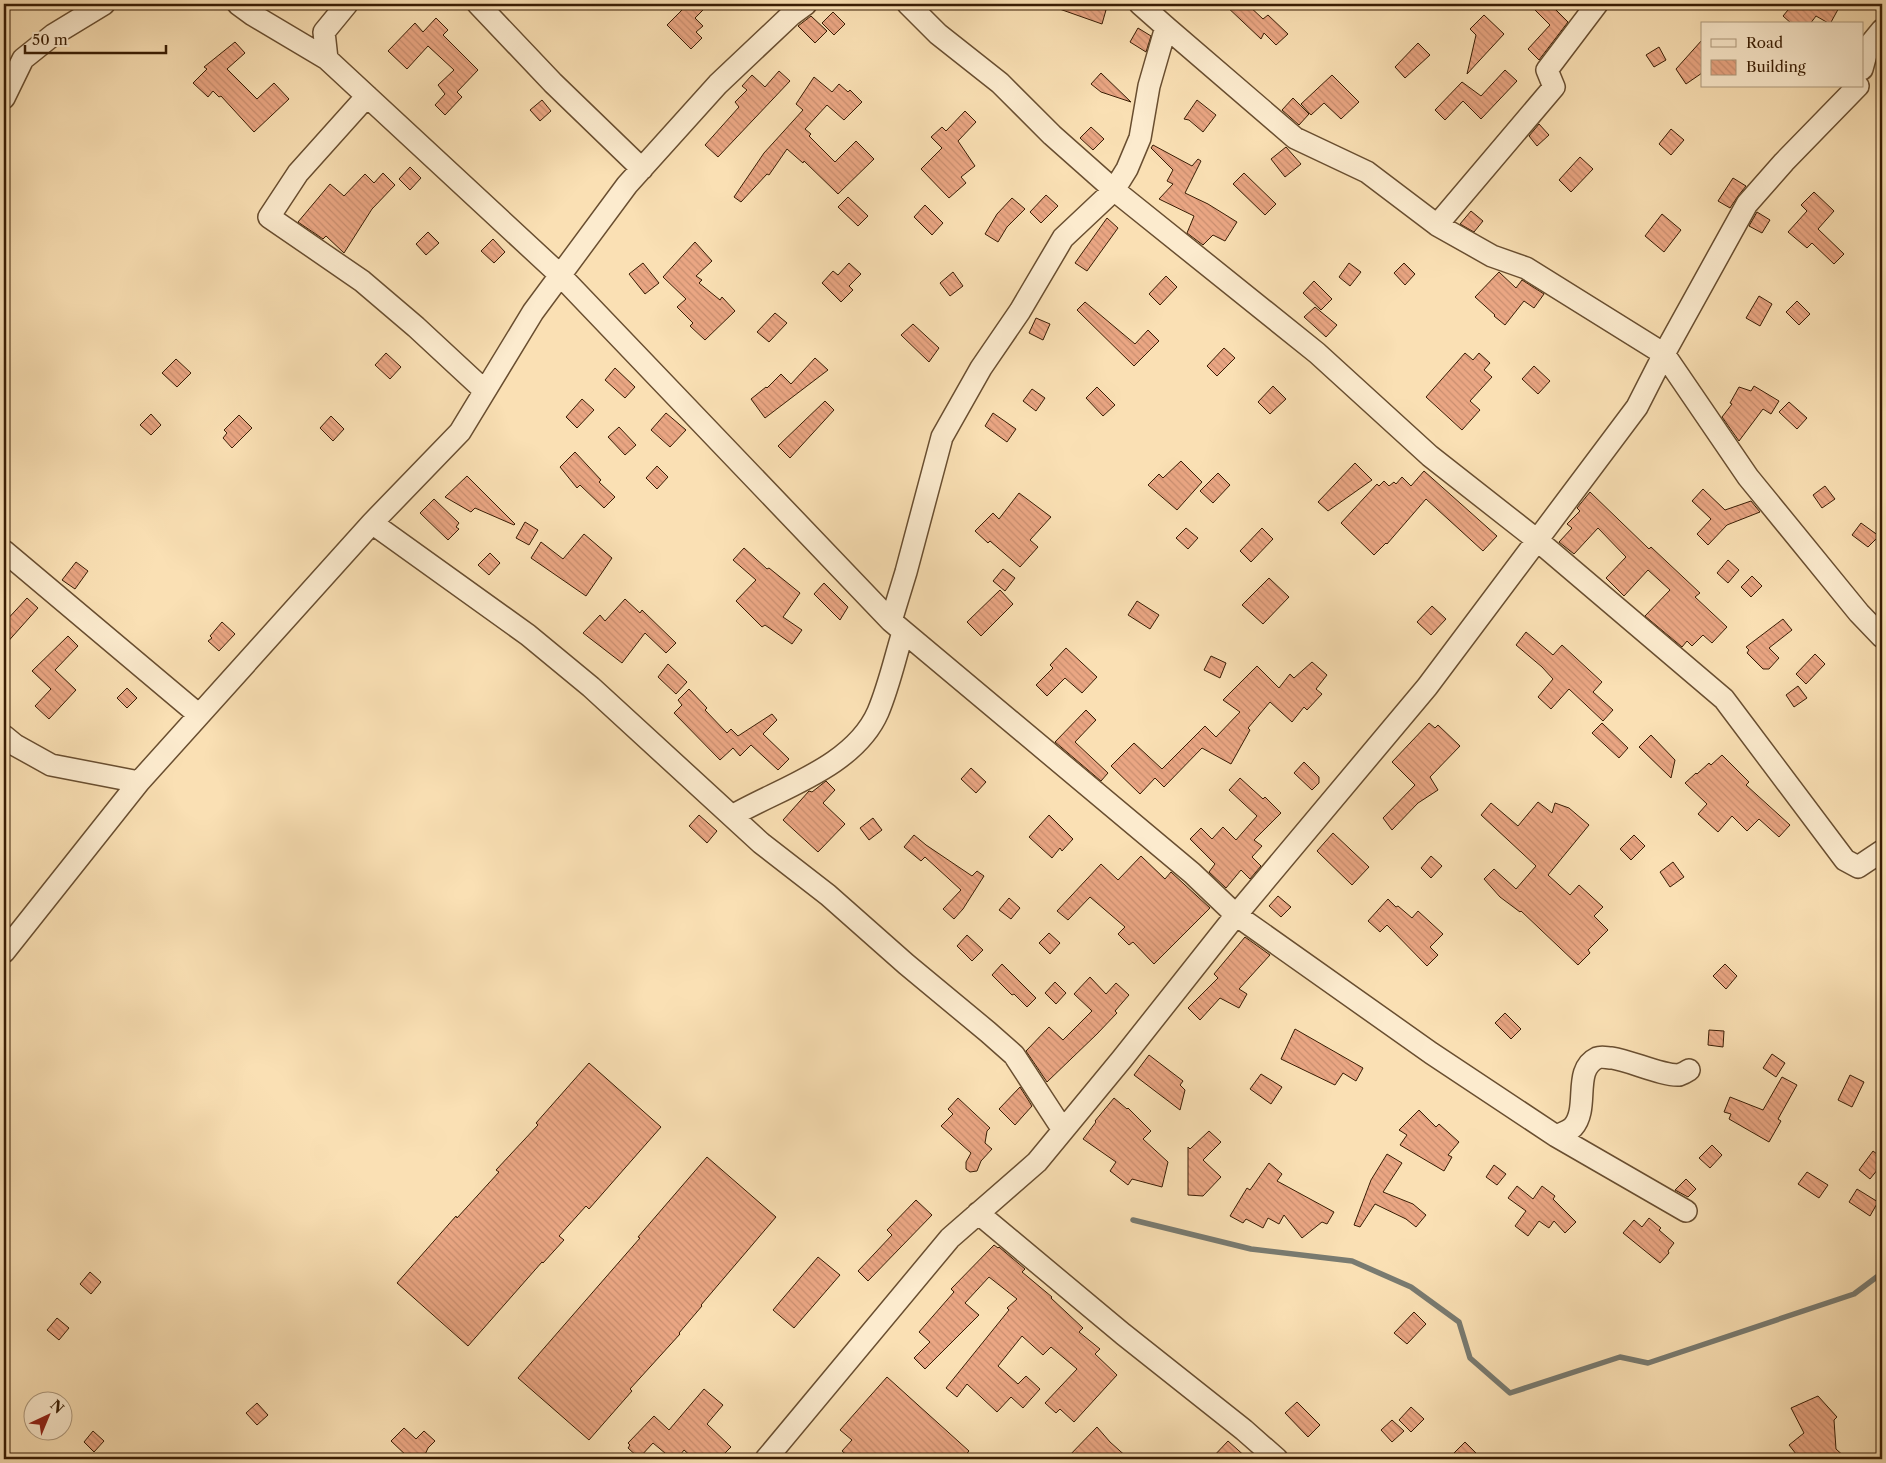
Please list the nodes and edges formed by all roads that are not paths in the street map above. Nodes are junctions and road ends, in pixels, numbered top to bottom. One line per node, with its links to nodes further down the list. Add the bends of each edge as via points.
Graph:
1 (104, 4): 15 (street, via 53,35 23,59)
2 (238, 4): 11 (street)
3 (347, 4): 11 (street, via 324,32)
4 (478, 4): 16 (street)
5 (806, 4): 16 (street, via 718,84)
6 (908, 4): 17 (street, via 938,34 1000,83)
7 (1140, 4): 9 (street)
8 (1597, 4): 18 (street, via 1547,70 1554,87)
9 (1166, 28): 17 (street, via 1149,86 1140,138); 18 (street, via 1295,138 1367,172)
10 (1882, 30): 12 (street, via 1868,47)
11 (327, 59): 14 (street)
12 (1864, 62)
13 (1856, 88): 20 (street, via 1747,204)
14 (367, 96): 19 (street); 21 (street, via 298,173 268,217 362,281)
15 (4, 98)
16 (642, 169): 19 (street)
17 (1114, 190): 23 (street, via 1317,353 1430,456); 25 (street, via 1063,238 1020,312 981,368 942,437 906,572)
18 (1437, 225): 20 (street, via 1492,256 1526,268)
19 (560, 275): 21 (street); 25 (street)
20 (1664, 354): 23 (street, via 1637,407); 26 (street, via 1748,477)
21 (485, 391): 22 (street, via 460,432)
22 (372, 523): 27 (street); 30 (street, via 535,641 591,687)
23 (1537, 540): 31 (street, via 1724,699 1845,860 1858,867); 32 (street, via 1427,687)
24 (4, 550): 27 (street)
25 (897, 626): 30 (street, via 878,712 855,745 834,762); 32 (street, via 1192,873)
26 (1882, 637)
27 (199, 715): 29 (street)
28 (4, 736): 29 (street, via 51,765)
29 (139, 782): 33 (street)
30 (732, 816): 35 (street, via 1014,1055)
31 (1882, 851)
32 (1236, 915): 35 (street); 36 (street, via 1431,1053)
33 (4, 952)
34 (1689, 1070): 36 (street, via 1680,1075 1672,1074 1600,1056 1588,1063 1585,1070 1575,1125)
35 (1063, 1130): 38 (street, via 1037,1162)
36 (1556, 1136): 37 (street)
37 (1686, 1211)
38 (978, 1213): 39 (street, via 950,1238); 40 (street)
39 (766, 1459)
40 (1277, 1459)

